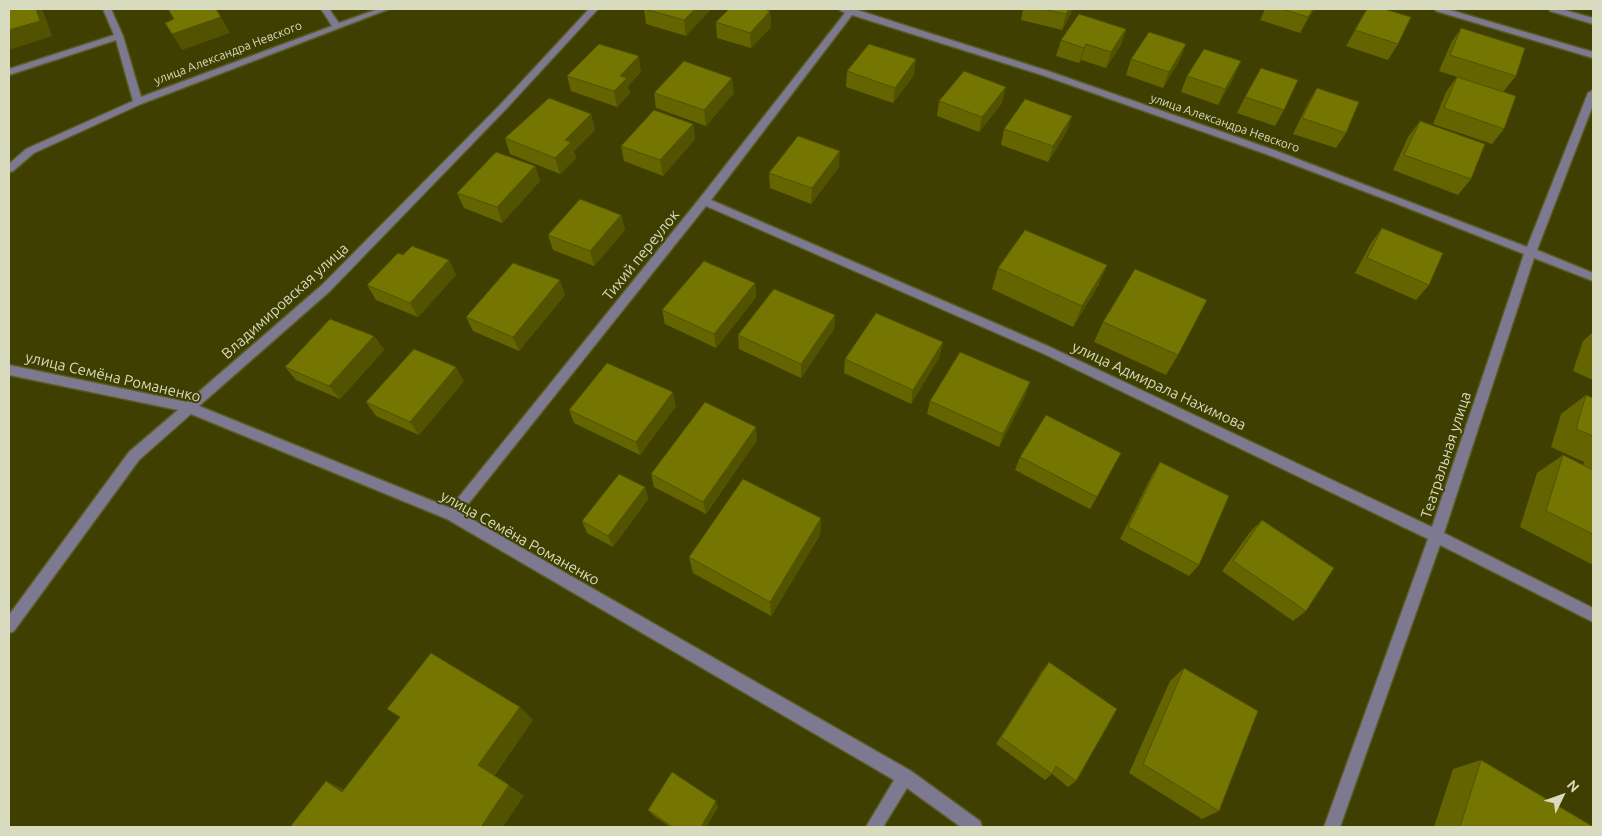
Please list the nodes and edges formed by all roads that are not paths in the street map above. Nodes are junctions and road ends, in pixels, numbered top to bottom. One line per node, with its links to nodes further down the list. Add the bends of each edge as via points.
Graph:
1 (107, 9): 10 (street)
2 (325, 9): 9 (street)
3 (385, 9): 9 (street, улица Александра Невского)
4 (594, 9): 20 (street, Владимировская улица, via 326,288)
5 (1439, 9): 11 (street)
6 (1554, 9): 8 (street)
7 (846, 10): 16 (street, Тихий переулок); 17 (street, улица Александра Невского, via 1045,73 1270,152)
8 (1593, 21)
9 (336, 26): 14 (street, улица Александра Невского)
10 (119, 36): 12 (street); 14 (street)
11 (1593, 55)
12 (9, 72)
13 (1593, 93): 17 (street, Театральная улица)
14 (138, 102): 15 (street, улица Александра Невского, via 30,151)
15 (9, 169)
16 (704, 201): 21 (street, Тихий переулок); 22 (street, улица Адмирала Нахимова, via 1046,350)
17 (1531, 252): 18 (street, улица Александра Невского); 22 (street, Театральная улица)
18 (1593, 277)
19 (9, 370): 20 (street, улица Семёна Романенко)
20 (188, 407): 21 (street, улица Семёна Романенко); 24 (street, Владимировская улица, via 134,456)
21 (452, 515): 25 (street, улица Семёна Романенко)
22 (1436, 536): 23 (street, улица Адмирала Нахимова); 28 (street, Театральная улица)
23 (1593, 616)
24 (9, 626)
25 (905, 777): 26 (street); 27 (street, улица Семёна Романенко)
26 (874, 827)
27 (974, 827)
28 (1332, 827)

